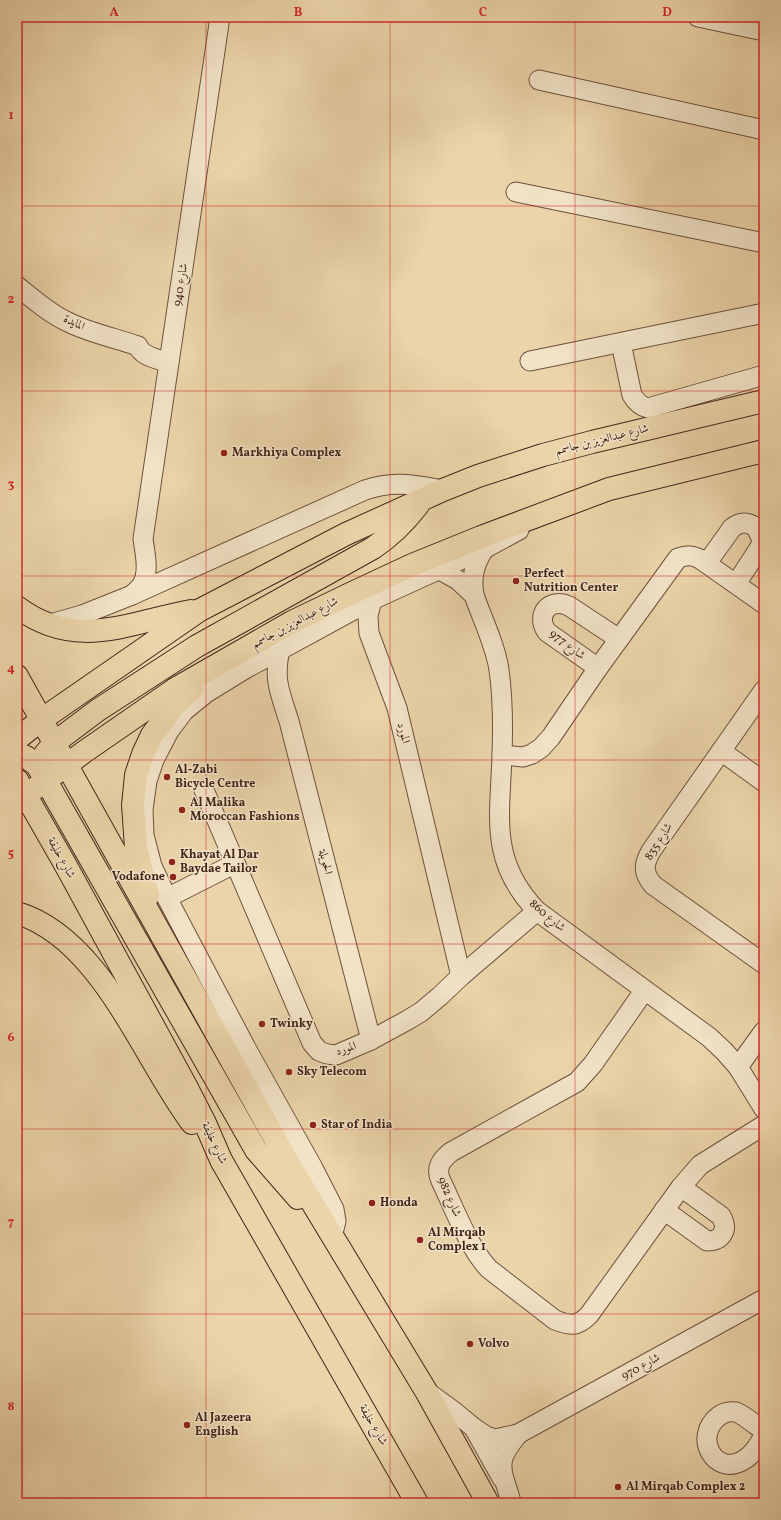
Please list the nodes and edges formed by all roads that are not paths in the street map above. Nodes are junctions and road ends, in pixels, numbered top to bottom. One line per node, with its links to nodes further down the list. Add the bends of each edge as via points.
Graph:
1 (220, 17): 11 (street, شارع 940)
2 (698, 17): 3 (street)
3 (760, 26)
4 (539, 80): 5 (street)
5 (764, 130)
6 (516, 192): 7 (street)
7 (764, 243)
8 (17, 286): 11 (street, المايدة, via 47,310 66,321 138,346 146,354)
9 (764, 313): 10 (street)
10 (621, 343): 12 (street); 13 (street, شارع عبدالعزيز بن جاسمم, via 632,395 642,407 648,408)
11 (170, 354): 20 (street, شارع 940, via 143,539)
12 (530, 361)
13 (764, 375)
14 (760, 401): 16 (main road, شارع عبدالعزيز بن جاسمم, via 543,455)
15 (764, 451): 18 (main road, شارع عبدالعزيز بن جاسمم, via 609,489)
16 (443, 490): 17 (main road, شارع عبدالعزيز بن جاسمم); 22 (street, via 412,485 380,485)
17 (422, 501): 30 (main road, شارع عبدالعزيز بن جاسمم, via 346,534); 43 (main road, via 406,521 373,548 198,646)
18 (541, 514): 19 (street, شارع عبدالعزيز بن جاسمم); 36 (main road, شارع عبدالعزيز بن جاسمم, via 412,565 292,622)
19 (484, 549): 23 (street, شارع عبدالعزيز بن جاسمم); 26 (street, شارع 860, via 473,571)
20 (145, 552): 22 (street, via 166,568); 25 (street, شارع 940, via 145,577 142,586)
21 (707, 563): 24 (street, شارع 977); 24 (street, via 732,528 745,522 756,527 762,540 760,547); 34 (street, شارع 977, via 692,555 678,558)
22 (188, 569): 25 (street)
23 (438, 570): 26 (street, شارع 860, via 458,580); 27 (street, شارع عبدالعزيز بن جاسمم)
24 (736, 584): 28 (street, شارع 977)
25 (132, 595): 32 (street, via 82,615)
26 (474, 595): 44 (street, شارع 860, via 499,668)
27 (372, 600): 31 (street, شارع عبدالعزيز بن جاسمم); 33 (street, المورد, via 368,616)
28 (764, 604)
29 (17, 607): 32 (main road)
30 (200, 610): 32 (main road, via 107,630 84,632); 41 (main road, شارع عبدالعزيز بن جاسمم)
31 (343, 615): 33 (street, المورد, via 358,622); 35 (street, شارع عبدالعزيز بن جاسمم)
32 (47, 625)
33 (369, 633): 55 (street, المورد, via 397,708)
34 (619, 639): 37 (street, شارع 977); 37 (street, شارع 977, via 569,606 558,603 548,607 542,616 547,632)
35 (280, 649): 36 (street, شارع عبدالعزيز بن جاسمم); 39 (street, الحويلة)
36 (240, 662): 39 (street, via 268,677); 45 (main road, شارع عبدالعزيز بن جاسمم, via 175,689); 50 (street, شارع عبدالعزيز بن جاسمم, via 184,711 169,731 154,760 147,781 143,810 144,836 152,866); 53 (main road, via 203,679 174,706 152,735 136,775 133,805 136,848)
37 (598, 668): 44 (street, شارع 977, via 541,748 523,757)
38 (17, 676): 41 (main road)
39 (277, 685): 58 (street, الحويلة, via 289,721)
40 (764, 690): 42 (street, شارع 835)
41 (41, 720): 43 (main road)
42 (721, 751): 46 (street); 54 (street, شارع 835, via 651,851 645,871 653,885)
43 (29, 752): 45 (main road); 48 (main road); 65 (main road, via 256,1150)
44 (502, 756): 51 (street, شارع 860, via 499,808 501,844 515,884)
45 (66, 766): 53 (main road)
46 (764, 782)
47 (204, 790): 49 (street, المورد)
48 (20, 793): 62 (main road, شارع خليفة, via 65,864 186,1086)
49 (234, 864): 50 (street); 58 (street, المورد, via 312,1043 319,1051 336,1055)
50 (167, 898): 65 (street, via 334,1209 336,1221)
51 (537, 911): 55 (street, المورد); 56 (street, شارع 860)
52 (17, 913): 62 (main road, via 52,930 74,946 99,976 184,1113)
53 (155, 926): 65 (main road)
54 (764, 964)
55 (461, 976): 58 (street, المورد, via 421,1012)
56 (644, 991): 59 (street, شارع 860, via 709,1037); 64 (street, شارع 982, via 585,1075 569,1087 451,1152 440,1163 439,1176 481,1262 555,1320 566,1324 575,1325 589,1315)
57 (764, 1031): 59 (street)
58 (371, 1040)
59 (738, 1067): 60 (street, شارع 860)
60 (764, 1109)
61 (764, 1125): 63 (street, شارع 982, via 700,1165)
62 (221, 1160): 73 (main road, شارع خليفة)
63 (681, 1187): 64 (street, شارع 982); 64 (street, via 721,1216 725,1230 714,1241 706,1240)
64 (664, 1210)
65 (332, 1237): 67 (main road)
66 (764, 1299): 70 (street, شارع 970)
67 (426, 1391): 68 (street, شارع 970); 74 (main road)
68 (474, 1428): 70 (street, شارع 970, via 495,1439); 72 (street)
69 (764, 1431): 71 (street, via 737,1413 728,1411 711,1423 706,1437 707,1446 717,1460 725,1464 735,1464 752,1454)
70 (518, 1434): 72 (street, شارع 970, via 501,1461)
71 (764, 1436)
72 (504, 1481): 75 (street, شارع 970)
73 (418, 1503)
74 (488, 1503)
75 (511, 1503)

